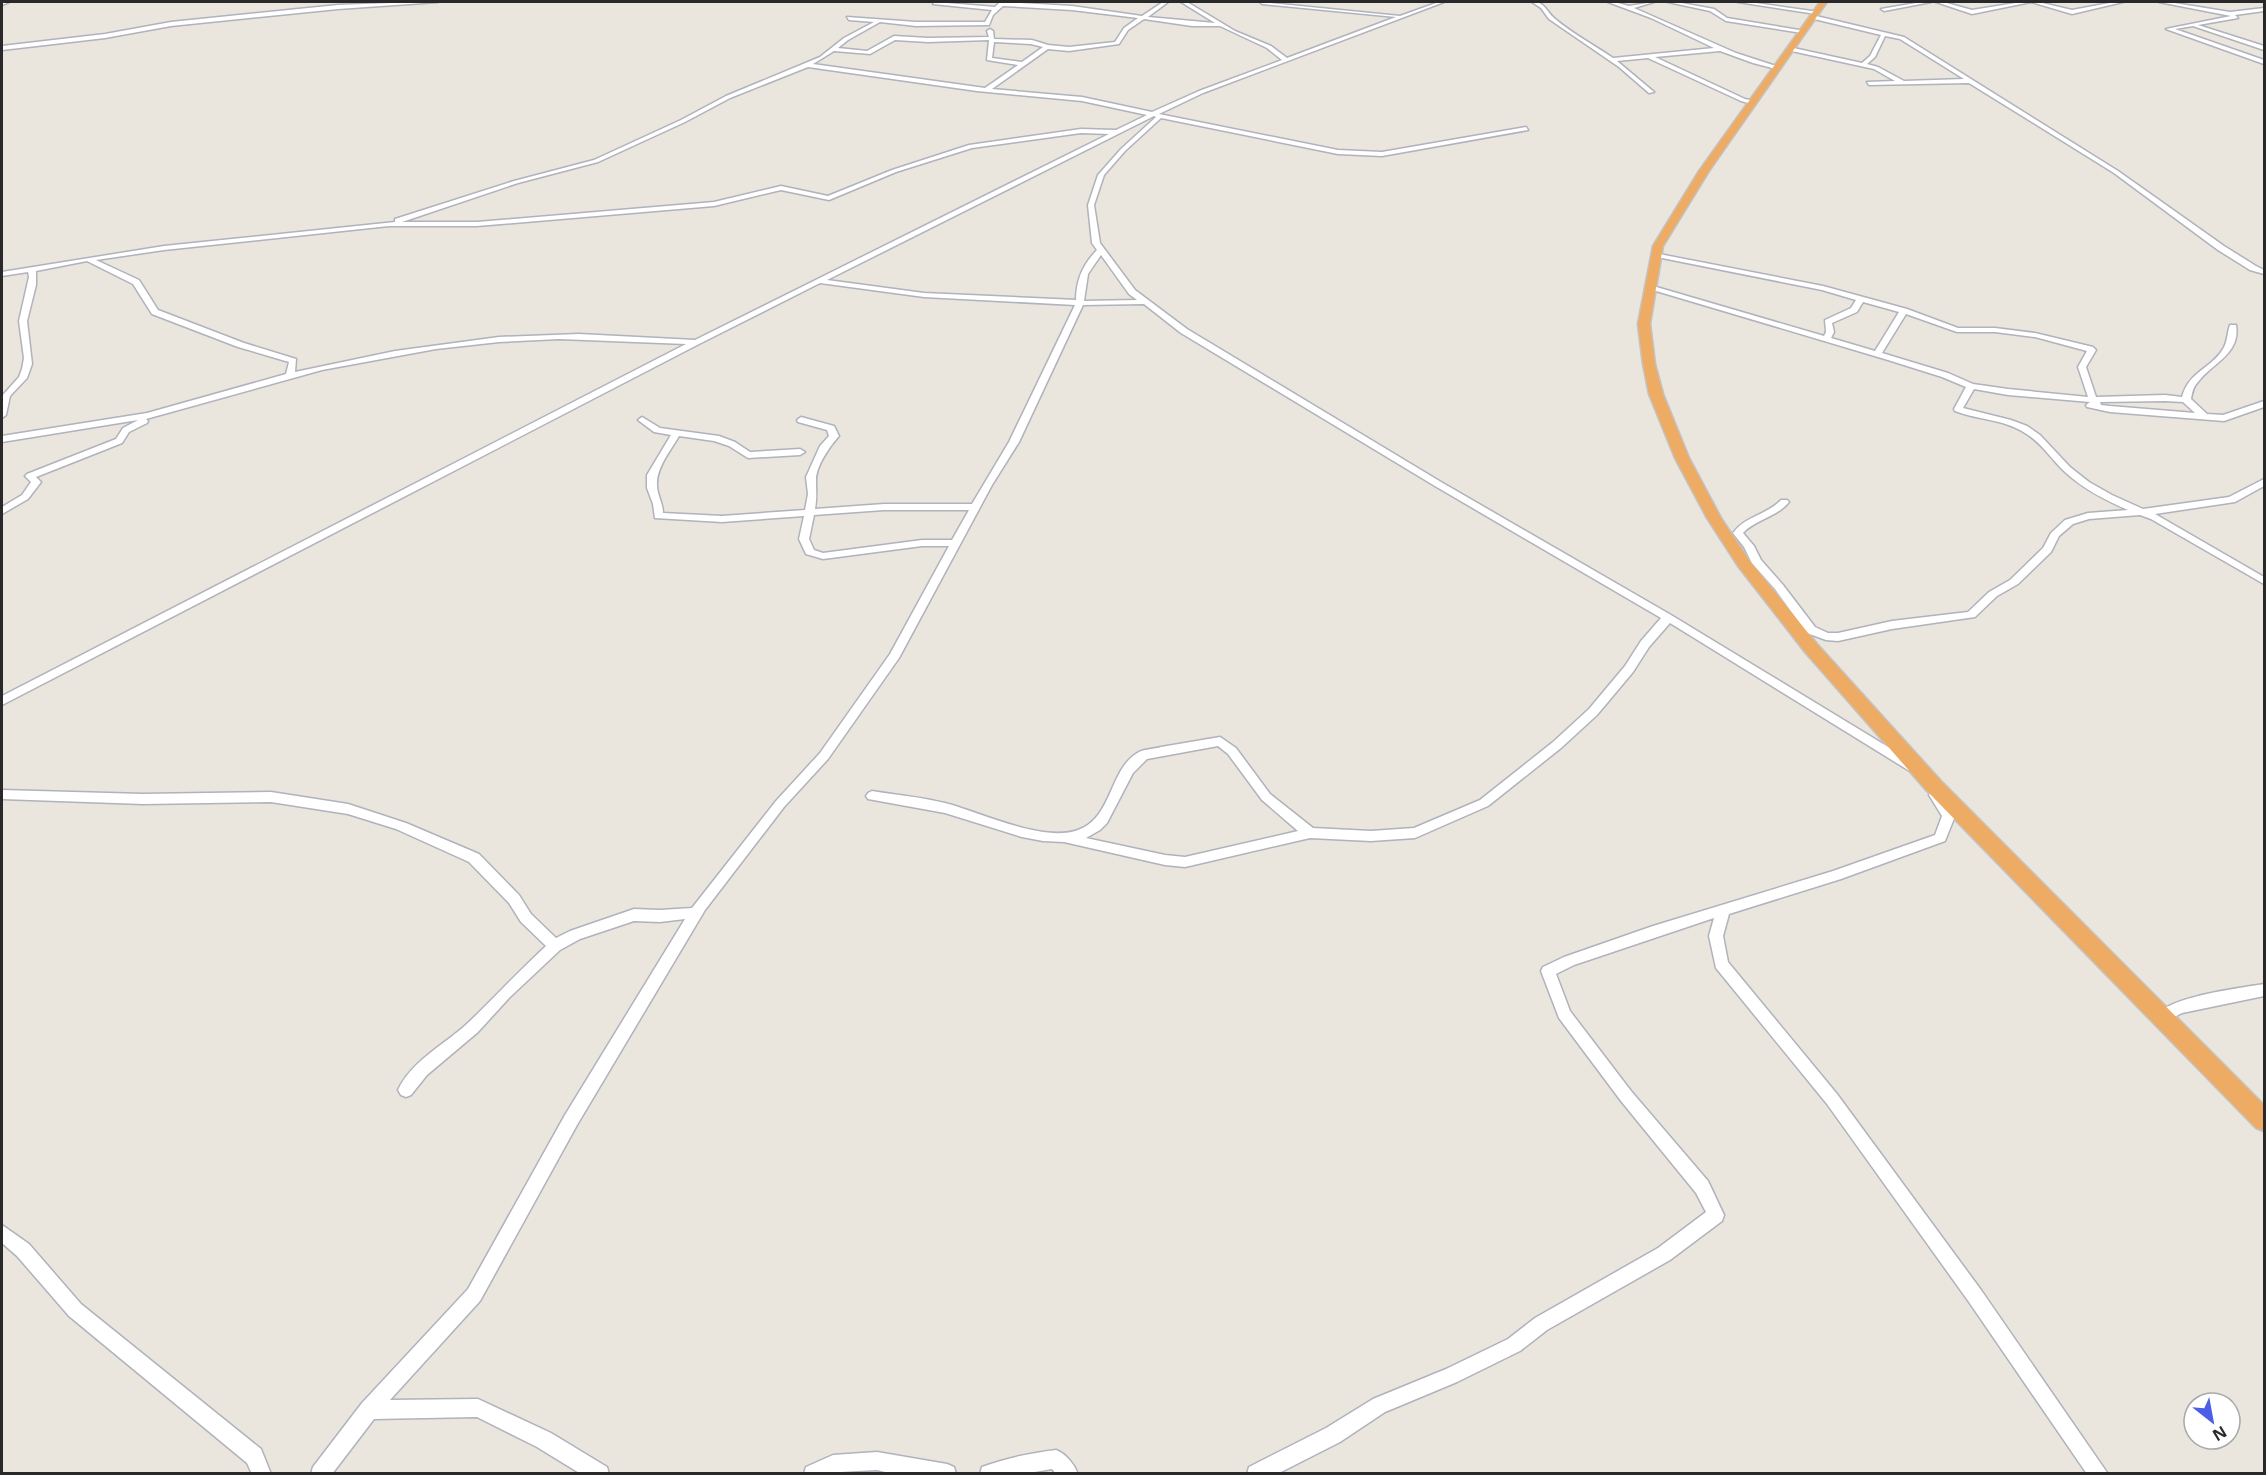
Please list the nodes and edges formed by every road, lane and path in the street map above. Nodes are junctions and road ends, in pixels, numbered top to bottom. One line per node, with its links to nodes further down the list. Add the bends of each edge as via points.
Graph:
1 (6, 2): 19 (street)
2 (435, 2): 29 (street)
3 (1166, 2): 33 (street)
4 (1184, 2): 37 (street)
5 (1262, 2): 31 (street)
6 (1442, 2): 31 (street)
7 (1535, 2): 53 (street, via 1551,18)
8 (1611, 2): 24 (street)
9 (1652, 2): 24 (street)
10 (1671, 2): 40 (street, via 1712,10 1726,19)
11 (1742, 2): 28 (street)
12 (1928, 2): 26 (street)
13 (1939, 2): 14 (street, via 1972,12)
14 (2028, 2)
15 (2034, 2): 16 (street, via 2072,12)
16 (2120, 2)
17 (2162, 2): 30 (street)
18 (2255, 2): 23 (street)
19 (2, 3)
20 (935, 3): 25 (street)
21 (1002, 3): 25 (street); 33 (street)
22 (292, 4): 29 (street)
23 (2265, 4)
24 (1631, 7): 49 (street)
25 (996, 9): 36 (street)
26 (1884, 9)
27 (2265, 9): 30 (street)
28 (1817, 10): 40 (highway); 42 (street)
29 (293, 12): 46 (street, via 171,24)
30 (2230, 14): 38 (street, via 2236,17)
31 (1403, 17): 52 (street)
32 (849, 18): 34 (street)
33 (1143, 18): 37 (street); 45 (street, via 1126,29 1117,43)
34 (879, 21): 35 (street); 48 (street)
35 (916, 24): 36 (street); 39 (street)
36 (987, 24): 44 (street)
37 (1220, 25): 52 (street, via 1269,47)
38 (2193, 26): 47 (street); 54 (street, via 2169,29)
39 (909, 28)
40 (1802, 31): 50 (highway)
41 (902, 33): 43 (street)
42 (1884, 33): 56 (street); 59 (street, via 1902,38)
43 (894, 38): 44 (street); 48 (street, via 870,53)
44 (992, 39): 45 (street); 55 (street, via 989,59)
45 (1047, 47): 55 (street)
46 (2, 48)
47 (2265, 48)
48 (832, 49): 57 (street)
49 (1722, 49): 51 (street); 58 (street)
50 (1789, 49): 56 (street); 58 (highway)
51 (1650, 57): 53 (street); 64 (street)
52 (1286, 60): 65 (street, via 1201,92)
53 (1611, 60): 63 (street)
54 (2265, 62)
55 (1022, 64): 62 (street)
56 (1864, 64): 61 (street)
57 (807, 65): 62 (street); 68 (street, via 728,97 596,161 516,182)
58 (1776, 67): 64 (highway)
59 (1971, 81): 61 (street); 73 (street, via 2116,172 2250,267)
60 (1869, 83): 61 (street)
61 (1904, 83)
62 (986, 90): 65 (street, via 1082,99)
63 (1651, 92)
64 (1752, 102): 70 (highway, via 1704,171 1658,246)
65 (1156, 115): 66 (street, via 1338,152 1382,153); 67 (street); 69 (street, via 1101,175 1091,205 1096,243)
66 (1526, 129)
67 (1116, 132): 68 (street, via 1081,131 971,146 894,171 834,197 781,188 714,204 477,224); 75 (street)
68 (389, 224): 71 (street)
69 (1101, 250): 78 (street, via 1132,292); 79 (street, via 1089,261 1080,287)
70 (1657, 255): 76 (highway); 77 (street)
71 (88, 259): 72 (street); 85 (street, via 136,282 155,312 293,361)
72 (32, 269): 74 (street); 93 (street, via 33,288 23,329 28,350 25,374 6,397)
73 (2265, 271)
74 (2, 274)
75 (820, 281): 79 (street, via 924,295); 83 (street)
76 (1650, 288): 82 (street); 111 (highway, via 1644,324 1656,394 1682,458 1714,518 1743,563 1811,648)
77 (1861, 299): 80 (street); 82 (street, via 1854,310 1828,322 1830,332)
78 (1146, 302): 79 (street); 108 (street, via 1194,337)
79 (1080, 303): 102 (street, via 1014,442)
80 (1904, 311): 84 (street); 88 (street, via 1957,330 2035,335 2090,349 2082,367)
81 (2233, 327): 89 (street, via 2230,345 2222,358 2195,377 2187,389)
82 (1826, 340): 84 (street)
83 (696, 342): 85 (street, via 586,336 476,342 371,357); 109 (street)
84 (1877, 354): 86 (street)
85 (290, 376): 92 (street)
86 (1971, 386): 87 (street); 105 (street, via 1958,409 2024,428 2040,438 2066,469)
87 (2039, 396): 88 (street); 91 (street)
88 (2093, 400): 89 (street); 91 (street)
89 (2186, 400): 94 (street)
90 (2265, 404): 94 (street, via 2233,416)
91 (2101, 407): 94 (street)
92 (166, 411): 98 (street); 103 (street, via 126,430 119,441 30,476 36,482 25,497)
93 (2, 415)
94 (2206, 418)
95 (642, 420): 97 (street, via 652,428)
96 (801, 420): 104 (street, via 831,428 833,433 812,477)
97 (676, 433): 99 (street, via 716,438 748,455); 104 (street, via 652,475 658,516 722,519)
98 (2, 439)
99 (800, 452)
100 (2265, 482): 105 (street, via 2232,500)
101 (1784, 502): 105 (street, via 1766,518 1747,523 1738,533 1811,630 1838,637 1892,625 1971,615 2020,576 2069,522 2088,516)
102 (975, 507): 104 (street); 106 (street)
103 (2, 511)
104 (811, 512): 106 (street, via 804,539 815,555)
105 (2137, 512): 107 (street, via 2155,517)
106 (956, 543): 117 (street, via 890,663 824,756 780,804)
107 (2265, 581)
108 (1667, 617): 110 (street); 114 (street, via 1582,723 1484,803 1415,833)
109 (2, 701)
110 (1902, 761): 111 (street); 116 (street, via 1932,791 1949,816 1940,838)
111 (1924, 775): 120 (highway)
112 (2, 794): 118 (street, via 142,799 271,797 348,809 401,826 474,858)
113 (872, 796): 115 (street, via 945,808 1009,828)
114 (1310, 833): 115 (street, via 1185,862); 115 (street, via 1266,797 1220,741 1143,755 1133,763 1102,819 1087,832)
115 (1065, 838)
116 (1723, 910): 132 (street, via 1596,951 1548,971 1564,1014 1702,1187 1716,1215 1664,1254 1541,1324 1514,1345 1379,1405 1333,1435); 133 (street, via 1716,936 1721,964 1839,1109)
117 (696, 913): 118 (street, via 634,915 575,934); 124 (street, via 571,1120 474,1295)
118 (555, 946): 121 (street, via 473,1027 422,1070)
119 (2265, 990): 120 (street, via 2179,1007)
120 (2163, 1017): 122 (highway)
121 (406, 1090)
122 (2265, 1120)
123 (2, 1233): 125 (street, via 23,1250 75,1310 254,1456)
124 (369, 1410): 126 (street); 127 (street, via 478,1408)
125 (262, 1473)
126 (320, 1473)
127 (600, 1473)
128 (813, 1473): 129 (street, via 833,1464 877,1461)
129 (946, 1473)
130 (989, 1473): 131 (street, via 1056,1459)
131 (1069, 1473)
132 (1256, 1473)
133 (2099, 1473)

